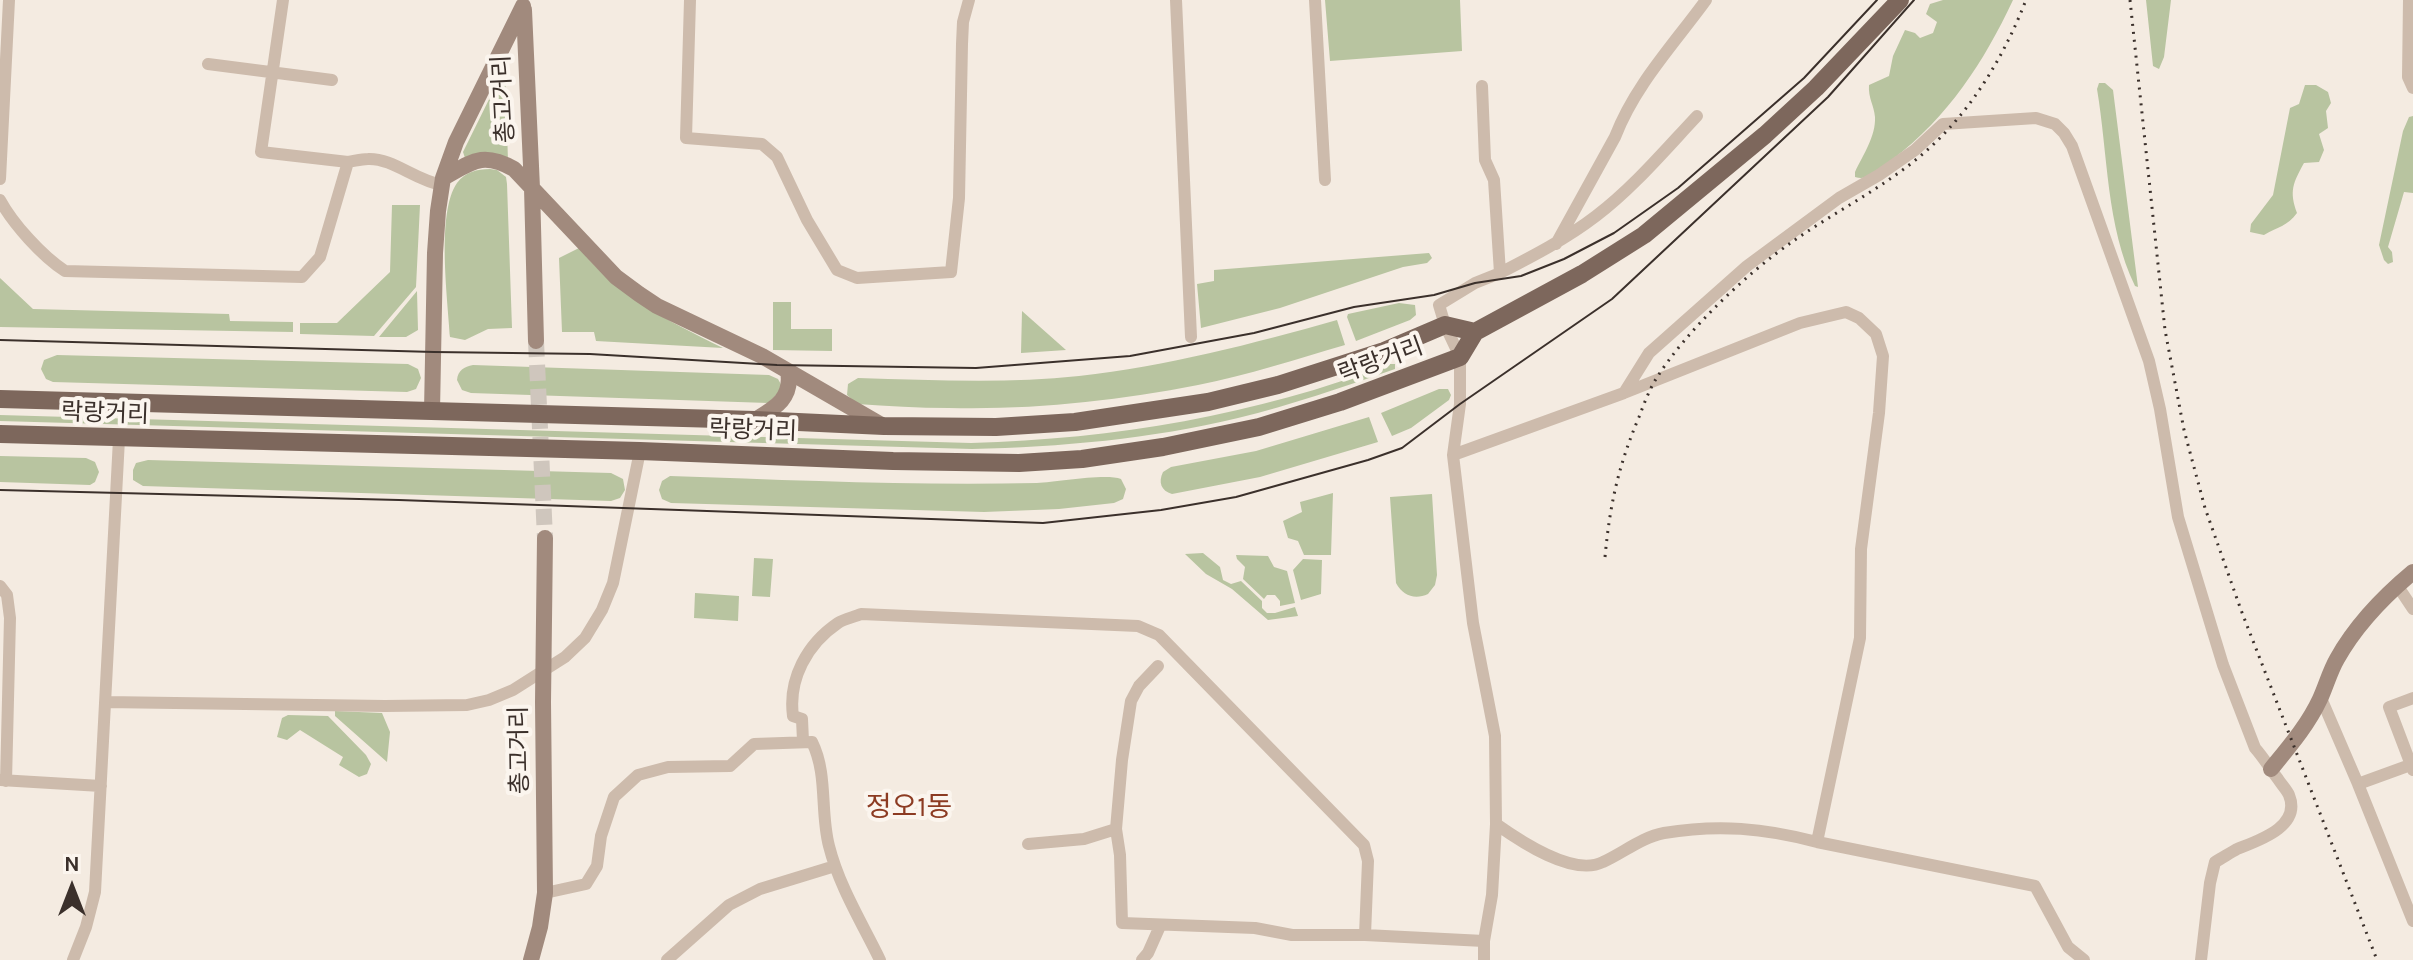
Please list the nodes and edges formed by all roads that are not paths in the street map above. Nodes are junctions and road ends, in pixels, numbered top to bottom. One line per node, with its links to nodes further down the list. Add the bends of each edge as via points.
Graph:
1 (9, 0): 18 (street)
2 (283, 0): 12 (street)
3 (690, 0): 4 (street, via 686,138 762,144 777,157 837,270 857,278 951,272 959,198 963,22)
4 (969, 0)
5 (1176, 0): 27 (street)
6 (1315, 0): 19 (street)
7 (1706, 0): 23 (street, via 1638,91)
8 (1900, 0): 26 (main road, via 1816,88 1644,235)
9 (2409, 0): 15 (street, via 2408,77)
10 (523, 3): 20 (main road); 21 (main road, 총고거리)
11 (208, 64): 12 (street)
12 (273, 72): 13 (street); 17 (street, via 261,152)
13 (332, 80)
14 (1482, 86): 24 (street, via 1485,160 1494,180)
15 (2413, 88)
16 (1697, 116): 23 (street, via 1598,215)
17 (348, 162): 20 (street, via 371,158 426,183); 22 (street, via 320,257 302,277 65,271)
18 (0, 178)
19 (1325, 180)
20 (442, 182): 21 (main road, via 477,160 493,159 514,169); 33 (main road)
21 (532, 188): 28 (main road, 총고거리); 30 (main road, via 616,277 639,294)
22 (0, 200)
23 (1556, 244): 24 (street)
24 (1500, 273): 25 (street, via 1439,305)
25 (1445, 325): 26 (main road, 락랑거리); 29 (street); 35 (main road, 락랑거리, via 1384,351 1208,402 1075,422)
26 (1475, 332): 29 (main road, 락랑거리)
27 (1191, 337)
28 (536, 341)
29 (1460, 357): 38 (main road, 락랑거리, via 1259,427 1082,459 1019,463); 39 (street)
30 (788, 371): 34 (main road, via 787,394); 35 (main road)
31 (1624, 393): 39 (street); 52 (street, via 1649,353 1747,266 1915,150 1943,124 2036,118 2055,124 2072,146 2139,328 2187,550 2245,725); 58 (street, via 1800,323 1846,312 1876,334 1883,356 1861,549 1860,638)
32 (0, 399): 33 (main road, 락랑거리)
33 (432, 411): 34 (main road, 락랑거리)
34 (755, 420): 35 (main road, 락랑거리)
35 (884, 426)
36 (0, 434): 37 (main road, 락랑거리)
37 (119, 439): 38 (main road, 락랑거리); 49 (street)
38 (640, 451): 46 (street, via 613,583 602,610 585,638)
39 (1453, 455): 56 (street, via 1473,623 1495,736)
40 (545, 538): 46 (main road, 총고거리)
41 (2413, 572): 42 (main road)
42 (2397, 585): 44 (street); 47 (main road, via 2362,621 2335,661)
43 (0, 586): 53 (street, via 10,618)
44 (2413, 609)
45 (1158, 666): 57 (street, via 1131,701)
46 (544, 670): 49 (street, via 513,690 467,705); 61 (main road, 총고거리)
47 (2321, 698): 52 (main road); 54 (street)
48 (2413, 698): 51 (street, via 2389,707)
49 (105, 702): 55 (street)
50 (803, 741): 60 (street, via 812,742 819,756); 61 (street, via 754,744 730,766 668,767 638,775 614,797 597,866 586,884); 64 (street, via 804,723 793,716 792,707 798,667 839,622 861,614 1138,626 1159,635 1364,845)
51 (2412, 766): 54 (street)
52 (2271, 769): 73 (street, via 2289,795 2288,816 2277,832 2215,862)
53 (3, 780): 55 (street)
54 (2358, 784): 62 (street)
55 (101, 786): 66 (street, via 95,892)
56 (1496, 824): 58 (street, via 1519,840 1579,865 1598,865 1661,834 1694,830 1752,828); 65 (street)
57 (1116, 829): 59 (street, via 1084,839); 63 (street, via 1122,923)
58 (1817, 842): 72 (street, via 2035,886 2068,947)
59 (1028, 844)
60 (835, 866): 68 (street, via 760,889 729,905); 69 (street)
61 (545, 893): 67 (main road, 총고거리)
62 (2413, 921)
63 (1160, 926): 64 (street); 70 (street)
64 (1365, 935): 65 (street)
65 (1484, 941): 71 (street)
66 (73, 960)
67 (531, 960)
68 (667, 960)
69 (880, 960)
70 (1142, 960)
71 (1484, 960)
72 (2084, 960)
73 (2201, 960)

